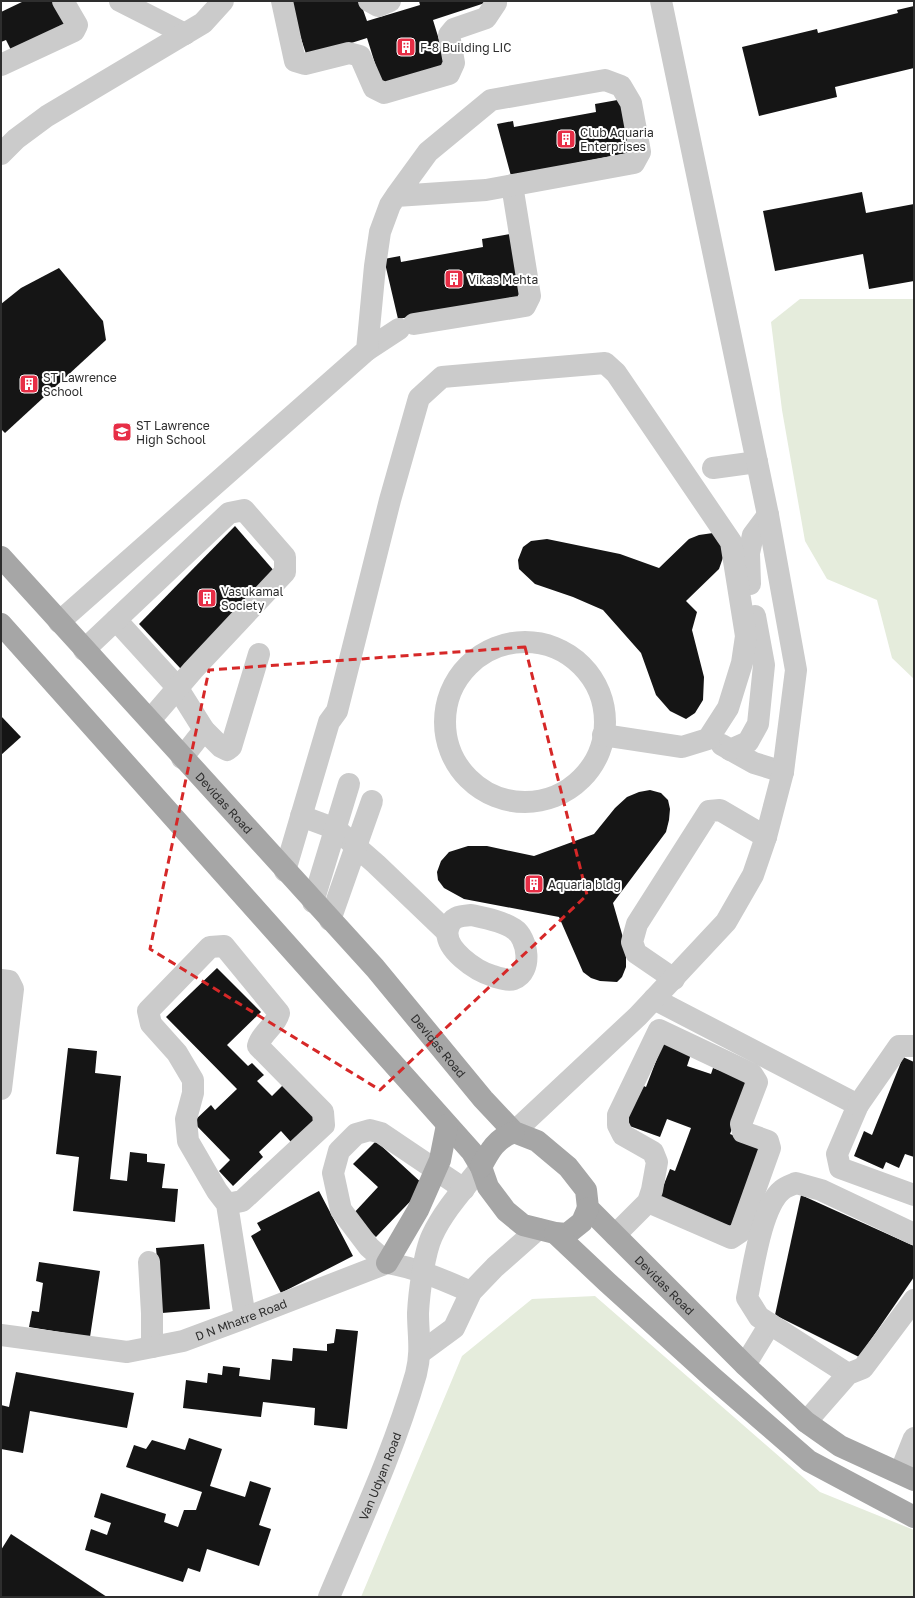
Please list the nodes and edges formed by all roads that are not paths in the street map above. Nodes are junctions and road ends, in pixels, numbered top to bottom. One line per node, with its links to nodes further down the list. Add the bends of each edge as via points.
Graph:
1 (64, 1): 10 (street, via 77,25 74,31)
2 (120, 1): 9 (street)
3 (223, 1): 9 (street, via 203,23)
4 (282, 1): 7 (street, via 295,61 305,64 349,53 360,56 374,88 384,93 449,74 454,63 449,35 454,29 486,18)
5 (369, 1): 6 (street, via 378,6)
6 (390, 1)
7 (495, 1)
8 (661, 1): 15 (street)
9 (185, 34): 11 (street, via 48,116 16,139)
10 (1, 65)
11 (1, 154)
12 (512, 185): 13 (street, via 486,190); 13 (street, via 634,163 640,152 631,102 621,86 604,80 491,100 428,152); 14 (street, via 530,296 525,306 406,327)
13 (396, 196): 14 (street, via 380,232)
14 (367, 350): 20 (street)
15 (757, 462): 16 (street); 17 (street)
16 (713, 468)
17 (768, 515): 29 (street, via 796,670); 29 (street, via 753,535 749,553 750,585 764,665 758,724 733,745 754,763)
18 (1, 557): 20 (main road, Devidas Road)
19 (116, 620): 22 (street); 24 (street); 24 (street, via 229,513 244,510 285,557 285,572)
20 (59, 622): 22 (main road, Devidas Road)
21 (1, 624): 48 (main road)
22 (84, 650): 25 (main road, Devidas Road)
23 (259, 654): 26 (street, via 231,747 227,750 221,747)
24 (177, 687): 25 (street); 26 (street)
25 (150, 720): 28 (main road, Devidas Road)
26 (204, 730): 28 (street)
27 (603, 735): 27 (street, via 595,760 573,785 559,794 544,799 510,800 494,796 480,788 456,763 445,732 445,715 455,683 464,669 476,658 507,644 541,644 571,657 594,681 604,712); 32 (street, via 682,747 708,739 728,708 742,664 746,636 731,542 616,373 605,363 442,377 419,398 390,500 337,711 329,722)
28 (182, 758): 36 (main road, Devidas Road)
29 (783, 772): 34 (street)
30 (349, 784): 33 (street)
31 (372, 801): 35 (street)
32 (307, 818): 33 (street); 36 (street)
33 (336, 829): 35 (street); 37 (street)
34 (766, 837): 40 (street, via 753,875 726,922); 40 (street, via 720,810 709,812 637,924 632,942 636,953)
35 (356, 846): 38 (street); 39 (street)
36 (290, 877): 37 (main road, Devidas Road)
37 (314, 902): 38 (main road, Devidas Road)
38 (330, 920): 49 (main road, Devidas Road, via 375,968 483,1099)
39 (447, 932)
40 (674, 979): 42 (street)
41 (1, 980): 46 (street, via 9,981 13,989)
42 (654, 999): 43 (street); 47 (street)
43 (638, 1016): 44 (street); 49 (street)
44 (659, 1030): 54 (street, via 618,1115 618,1125 623,1135 653,1152 657,1162); 54 (street, via 752,1074 758,1082 741,1124 743,1132 768,1141 770,1148 740,1232 731,1238)
45 (914, 1046): 47 (street, via 899,1046)
46 (1, 1089)
47 (858, 1105): 53 (street, via 837,1154 840,1168)
48 (448, 1125): 50 (main road, via 472,1152); 51 (main road)
49 (514, 1132): 50 (main road, via 504,1136 491,1149); 56 (main road, Devidas Road, via 536,1141 568,1167 586,1190)
50 (481, 1167): 52 (street, Van Udyan Road); 57 (main road, via 488,1187 503,1208 523,1225)
51 (436, 1170): 52 (street); 61 (main road, via 418,1210); 61 (street, via 381,1133 370,1130 356,1134 339,1151 333,1173 341,1210 369,1247)
52 (464, 1189): 62 (street, Van Udyan Road, via 442,1218 432,1237)
53 (914, 1196)
54 (648, 1202): 59 (street)
55 (227, 1204): 55 (street, via 188,1141 186,1119 193,1093 193,1080 176,1053 151,1024 148,1011 210,947 224,946 280,1013 278,1020 259,1040 258,1046 323,1112 324,1125 242,1201); 65 (street)
56 (588, 1208): 57 (main road, via 582,1222 568,1234); 59 (main road, Devidas Road)
57 (546, 1231): 63 (street, via 495,1267); 75 (main road, via 809,1461)
58 (914, 1234): 66 (street, via 821,1190 796,1183 782,1189 774,1198 764,1222 747,1298 758,1317)
59 (615, 1235): 70 (main road, Devidas Road)
60 (149, 1262): 68 (street)
61 (387, 1263): 62 (street); 65 (street, D N Mhatre Road)
62 (424, 1271): 63 (street); 69 (street, Van Udyan Road, via 418,1314)
63 (472, 1292): 69 (street, via 454,1328)
64 (914, 1300): 71 (street, via 863,1368)
65 (245, 1318): 68 (street, D N Mhatre Road, via 183,1341)
66 (770, 1324): 70 (street); 71 (street)
67 (1, 1335): 68 (street, D N Mhatre Road, via 126,1352)
68 (152, 1347)
69 (420, 1353): 76 (street, Van Udyan Road, via 416,1373 391,1448)
70 (745, 1366): 72 (main road, Devidas Road)
71 (848, 1374): 72 (street)
72 (806, 1422): 74 (main road, Devidas Road, via 840,1446)
73 (914, 1438): 74 (street)
74 (907, 1476)
75 (914, 1517)
76 (329, 1597)

